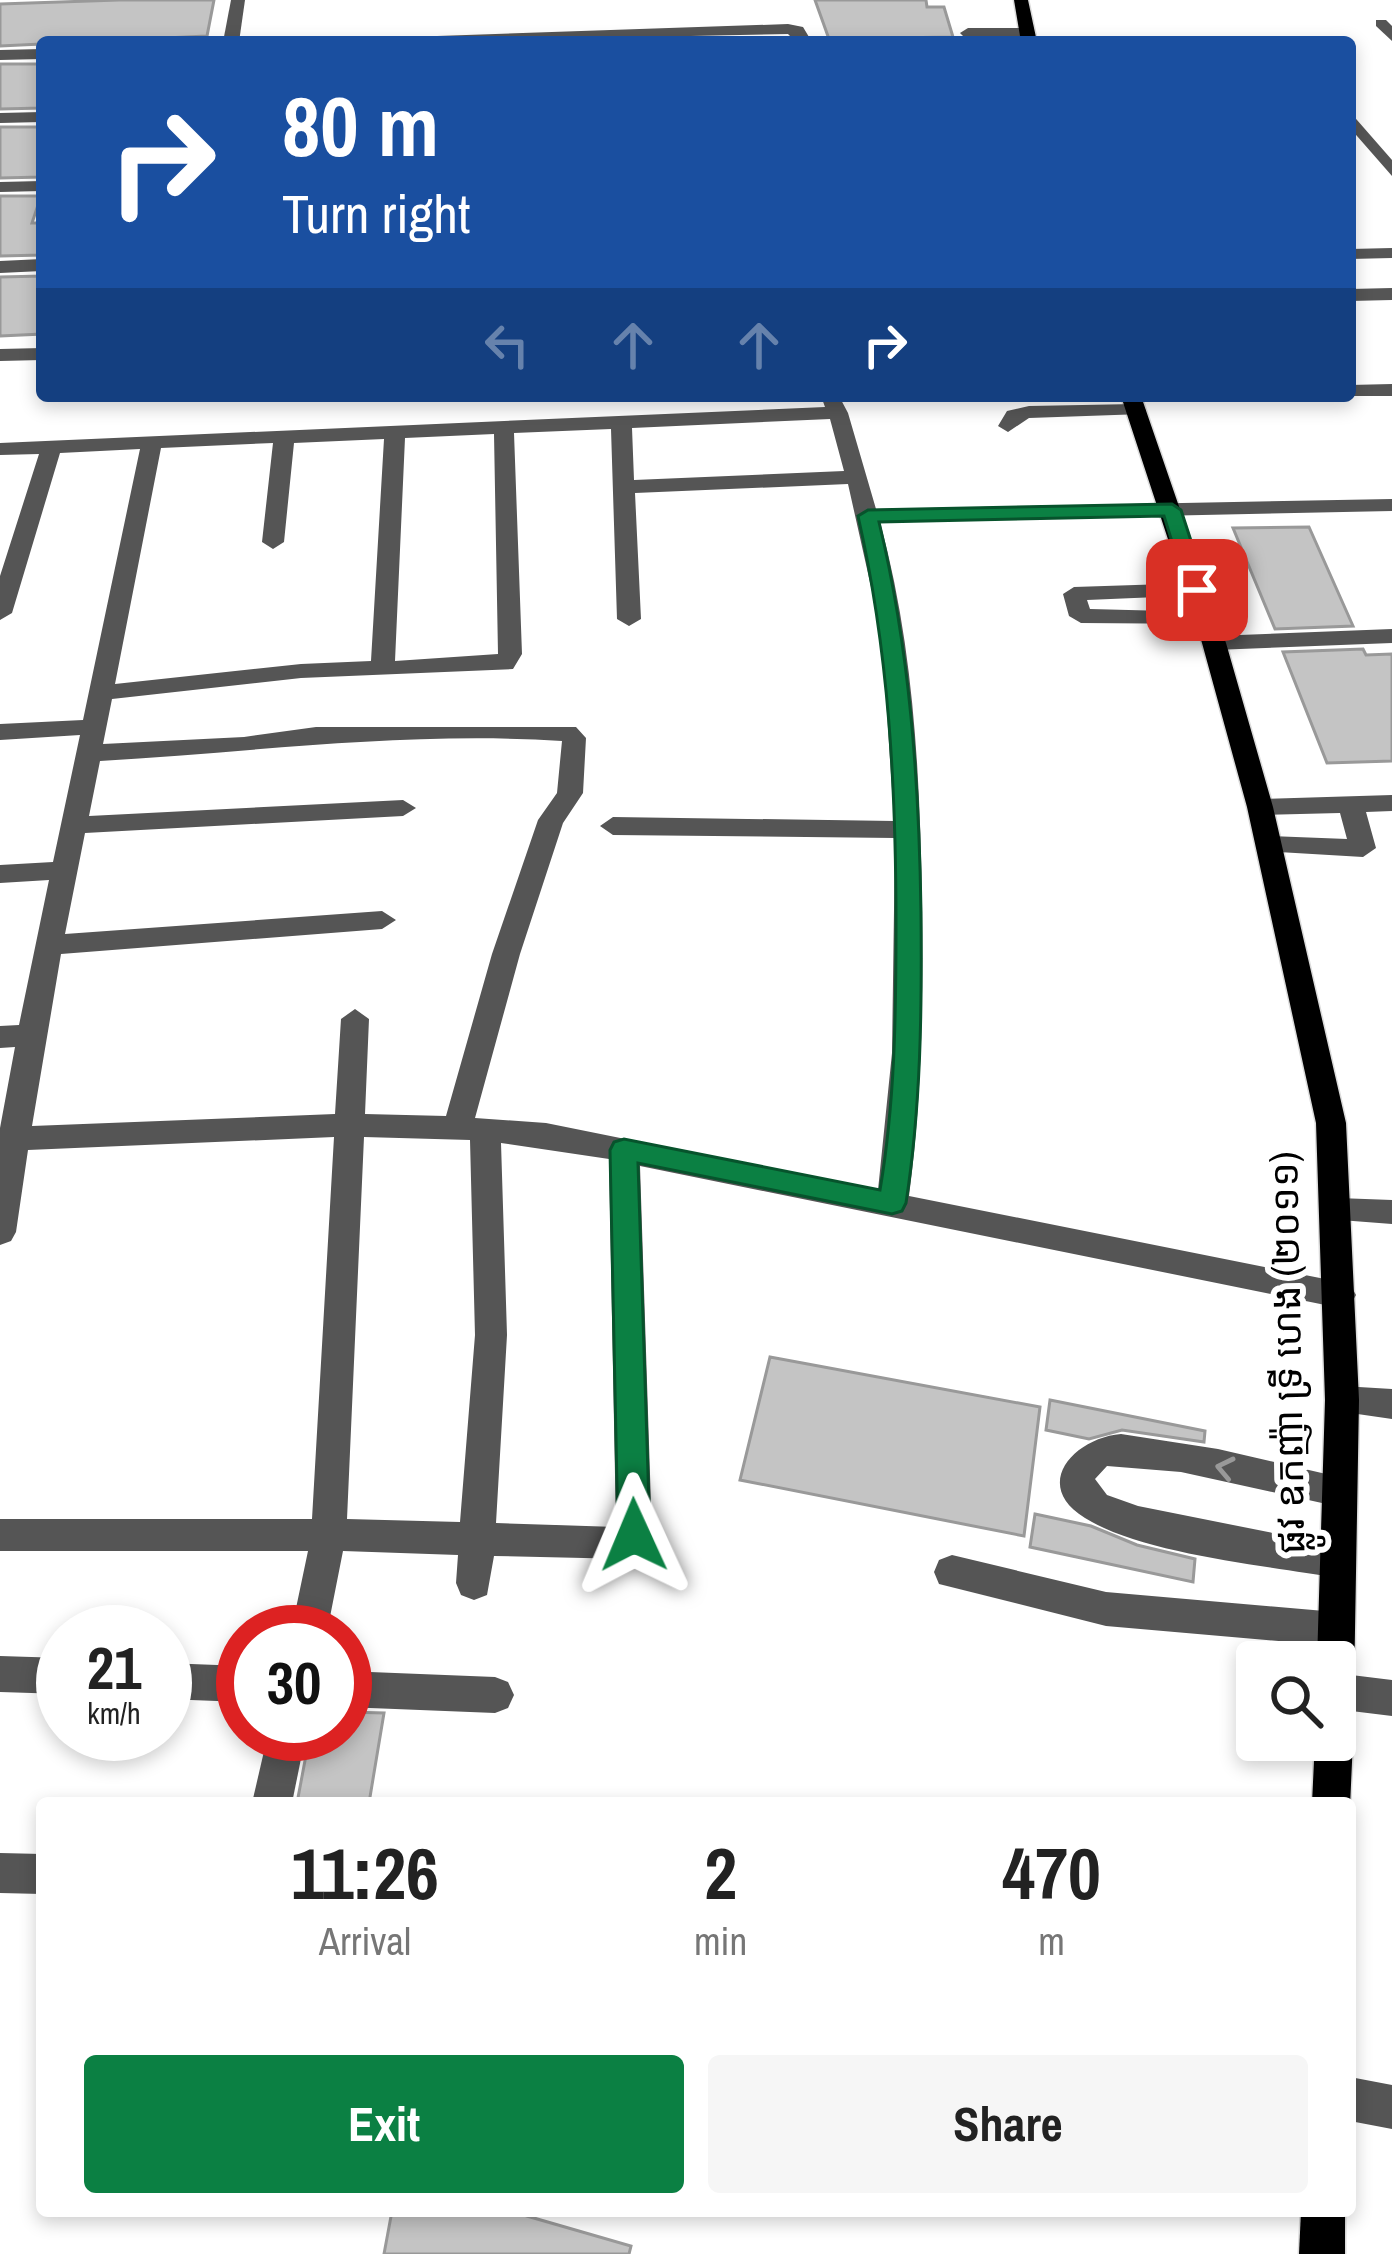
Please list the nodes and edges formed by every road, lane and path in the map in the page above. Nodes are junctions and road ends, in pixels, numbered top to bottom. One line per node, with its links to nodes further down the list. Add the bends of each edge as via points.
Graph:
1 (238, 0): 4 (street)
2 (1021, 0): 8 (main road)
3 (968, 33): 7 (street)
4 (232, 36)
5 (624, 36): 6 (street, via 788,29)
6 (801, 36)
7 (1013, 36)
8 (1028, 36)
9 (36, 54): 10 (street)
10 (0, 55)
11 (36, 117): 12 (street)
12 (0, 118)
13 (1356, 125): 14 (street)
14 (1392, 170)
15 (36, 186): 16 (street)
16 (0, 187)
17 (1392, 253): 18 (street)
18 (1356, 254)
19 (36, 265): 20 (street)
20 (0, 267)
21 (1392, 294): 22 (street)
22 (1356, 295)
23 (36, 354): 24 (street)
24 (0, 356)
25 (1392, 390): 26 (street)
26 (1356, 391)
27 (550, 402): 32 (street)
28 (1111, 402): 33 (street, via 1029,412)
29 (1136, 402): 43 (main road, ផ្លូវ ឧកញ៉ា ទ្រី ហេង (២០១១))
30 (833, 404): 31 (street); 40 (street)
31 (621, 422): 32 (street); 41 (street)
32 (552, 425): 34 (street)
33 (1008, 426)
34 (504, 427): 35 (street); 52 (street, via 505,664)
35 (395, 432): 36 (street); 52 (street)
36 (284, 436): 37 (street); 45 (street)
37 (152, 442): 38 (street); 53 (street)
38 (51, 447): 39 (street); 47 (street)
39 (0, 449)
40 (856, 477): 41 (street); 44 (street)
41 (626, 487): 50 (street)
42 (1392, 505): 43 (street, via 1231,515)
43 (1172, 510): 44 (street); 48 (main road, ផ្លូវ ឧកញ៉ា ទ្រី ហេង (២០១១))
44 (868, 516): 62 (street, via 900,691)
45 (273, 542)
46 (1150, 590): 48 (street); 49 (street); 49 (street, via 1074,595 1082,616)
47 (0, 613)
48 (1206, 617): 49 (street); 51 (street); 58 (main road, ផ្លូវ ឧកញ៉ា ទ្រី ហេង (២០១១))
49 (1157, 618)
50 (629, 619)
51 (1392, 636)
52 (382, 666): 53 (street)
53 (98, 693): 55 (street)
54 (0, 733): 55 (street)
55 (93, 740): 60 (street); 72 (street, via 574,737 574,784 551,820 506,954)
56 (1392, 803): 57 (street)
57 (1351, 806): 58 (street); 63 (street, via 1363,848)
58 (1260, 807): 63 (main road, ផ្លូវ ឧកញ៉ា ទ្រី ហេង (២០១១))
59 (403, 808): 60 (street)
60 (77, 825): 64 (street)
61 (613, 826): 62 (street)
62 (908, 830): 75 (street, via 909,1017)
63 (1269, 845): 76 (main road, ផ្លូវ ឧកញ៉ា ទ្រី ហេង (២០១១), via 1331,1123)
64 (66, 871): 65 (street); 67 (street)
65 (0, 874)
66 (382, 920): 67 (street)
67 (50, 945): 69 (street)
68 (355, 1018): 71 (street)
69 (31, 1036): 70 (street); 73 (street)
70 (0, 1037)
71 (350, 1122): 72 (street); 73 (street); 84 (street)
72 (472, 1127): 74 (street); 85 (street, via 491,1335)
73 (7, 1140): 78 (street)
74 (624, 1150): 75 (street); 85 (street, via 634,1535 627,1543)
75 (892, 1203): 79 (street)
76 (1338, 1210): 77 (street); 79 (main road, ផ្លូវ ឧកញ៉ា ទ្រី ហេង (២០១១))
77 (1392, 1212)
78 (0, 1232)
79 (1340, 1295): 80 (main road, ផ្លូវ ឧកញ៉ា ទ្រី ហេង (២០១១))
80 (1342, 1400): 81 (street); 82 (main road, ផ្លូវ ឧកញ៉ា ទ្រី ហេង (២០១១))
81 (1392, 1404)
82 (1340, 1491): 86 (main road, ផ្លូវ ឧកញ៉ា ទ្រី ហេង (២០១១)); 86 (street, one-way to 86, via 1148,1452 1106,1450 1078,1473 1095,1507)
83 (0, 1535): 84 (street)
84 (329, 1535): 85 (street); 89 (street)
85 (476, 1542): 88 (street)
86 (1338, 1562): 90 (main road, ផ្លូវ ឧកញ៉ា ទ្រី ហេង (២០១១))
87 (952, 1572): 90 (street, via 1106,1609)
88 (474, 1583)
89 (315, 1605)
90 (1336, 1629): 91 (main road, ផ្លូវ ឧកញ៉ា ទ្រី ហេង (២០១១))
91 (1336, 1641)
92 (0, 1673): 93 (street)
93 (36, 1675)
94 (372, 1690): 96 (street)
95 (1356, 1692): 97 (street)
96 (495, 1695)
97 (1392, 1698)
98 (281, 1761): 100 (street)
99 (1333, 1761): 101 (main road)
100 (273, 1797)
101 (1332, 1797)
102 (0, 1873): 103 (street)
103 (36, 1874)
104 (1356, 2100): 105 (street)
105 (1392, 2108)
106 (1323, 2217): 107 (main road)
107 (1322, 2254)

